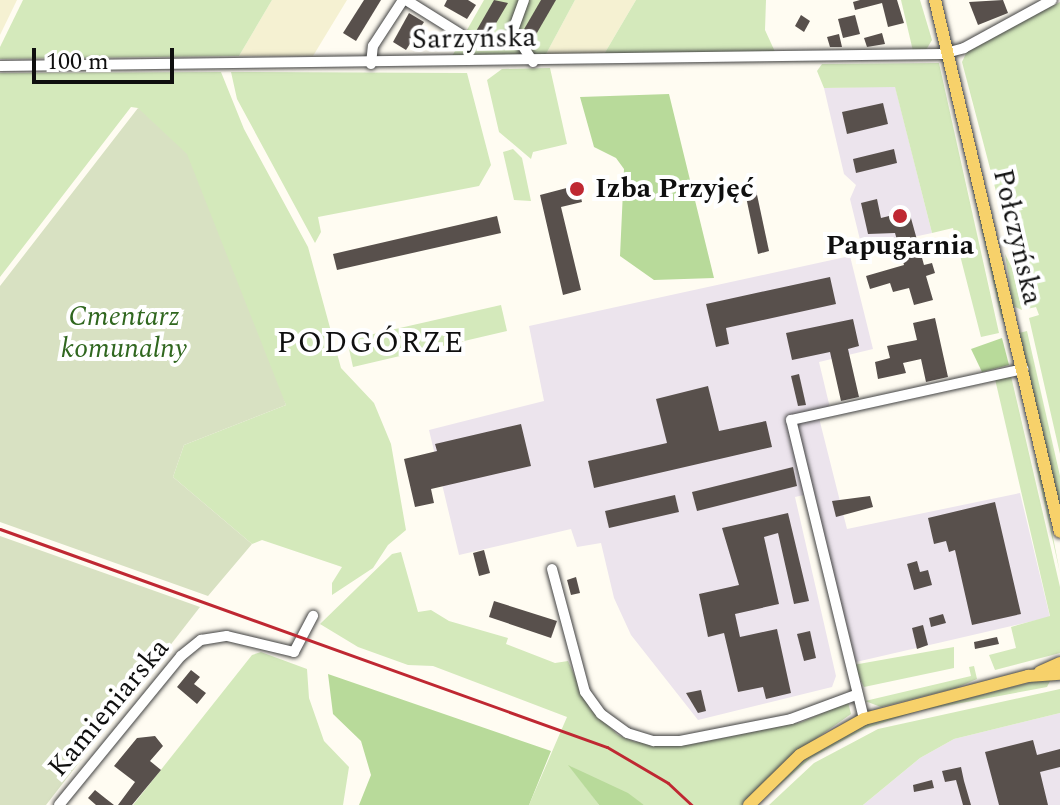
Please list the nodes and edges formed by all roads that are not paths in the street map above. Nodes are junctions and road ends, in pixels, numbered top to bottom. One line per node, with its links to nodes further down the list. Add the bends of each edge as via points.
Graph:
1 (405, 0): 5 (street); 8 (street, via 373,46)
2 (524, 0): 7 (street, via 513,31)
3 (935, 0): 6 (main road, Połczyńska)
4 (1052, 0): 6 (street)
5 (462, 35)
6 (949, 53): 7 (street, Sarzyńska); 10 (main road, Połczyńska)
7 (533, 62): 8 (street, Sarzyńska)
8 (371, 64): 9 (street, Sarzyńska)
9 (0, 66)
10 (1023, 369): 11 (main road, Połczyńska); 17 (street, via 791,420)
11 (1060, 532)
12 (552, 569): 17 (street, via 585,692 601,714 627,733 680,741 791,719)
13 (313, 616): 19 (street, Kamieniarska, via 294,652 227,636 201,640 181,656)
14 (1060, 663): 16 (main road)
15 (1060, 674): 16 (main road)
16 (1030, 676): 18 (main road)
17 (856, 695): 18 (street)
18 (864, 719): 20 (main road, via 800,755)
19 (59, 805)
20 (749, 805)

